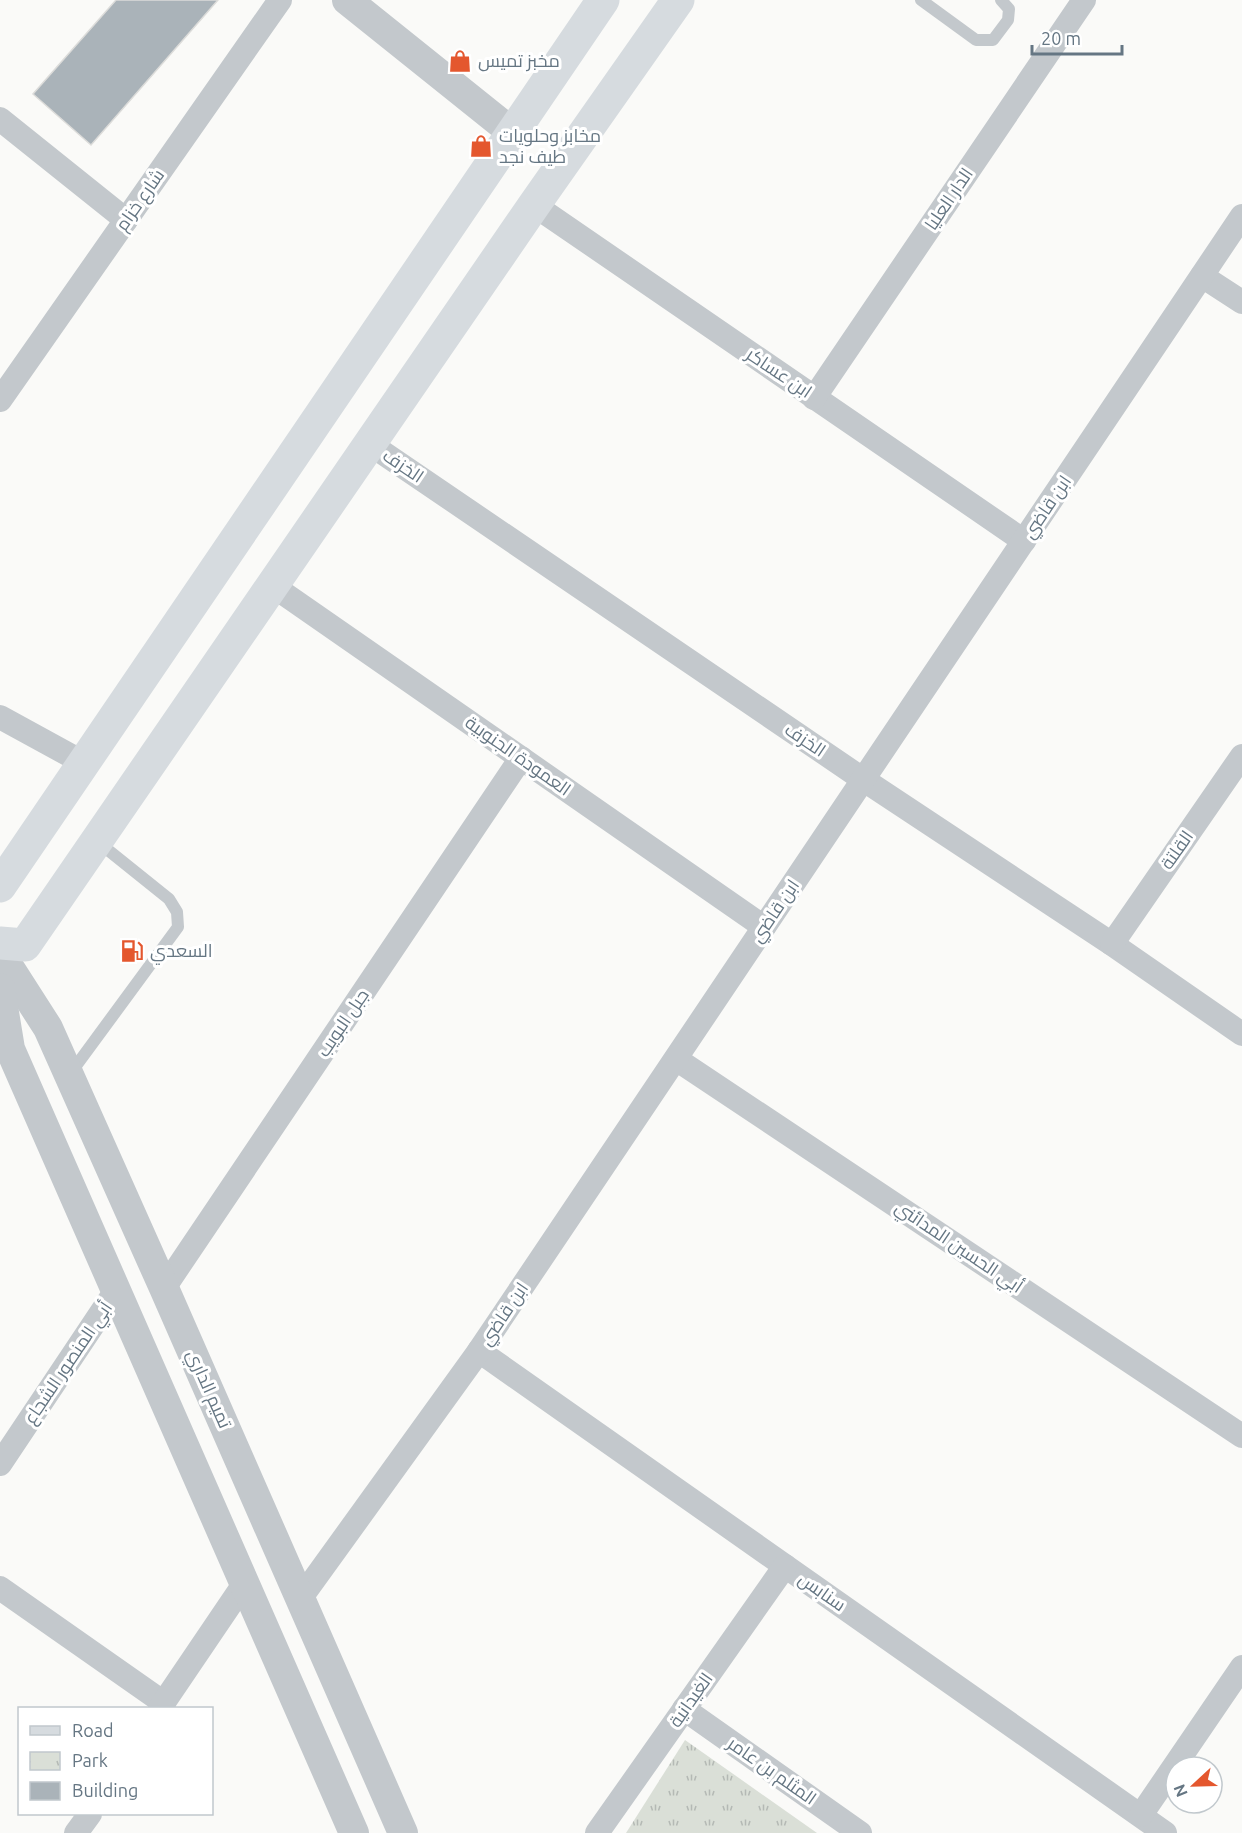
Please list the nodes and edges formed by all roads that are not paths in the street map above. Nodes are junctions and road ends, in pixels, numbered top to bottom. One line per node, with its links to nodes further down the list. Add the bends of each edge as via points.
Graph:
1 (280, 0): 12 (street, شارع خزام)
2 (347, 0): 9 (street)
3 (603, 0): 9 (main road)
4 (678, 0): 10 (main road)
5 (921, 0): 6 (lane, via 976,40 983,41 993,39 1008,20 1009,9)
6 (1001, 0)
7 (1084, 0): 15 (street, الدار العليا)
8 (0, 119): 12 (street)
9 (513, 133): 23 (main road)
10 (534, 205): 15 (street, ابن عساكر); 17 (main road)
11 (1242, 216): 13 (street, ابن قاضي)
12 (126, 220): 16 (street, شارع خزام)
13 (1202, 276): 14 (street); 18 (street, ابن قاضي)
14 (1242, 302)
15 (814, 398): 18 (street, ابن عساكر)
16 (0, 400)
17 (370, 444): 19 (main road); 24 (street, الخزف)
18 (1024, 541): 24 (street, ابن قاضي)
19 (273, 586): 22 (street, العمودة الجنوبية); 25 (main road)
20 (0, 717): 23 (street)
21 (1242, 756): 29 (street, القلتة)
22 (521, 758): 27 (street, العمودة الجنوبية); 35 (street, جبل البويب)
23 (84, 763): 26 (main road)
24 (864, 780): 27 (street, ابن قاضي); 29 (street, الخزف)
25 (97, 842): 28 (main road, via 26,945); 34 (lane, via 169,899 177,912 178,927)
26 (0, 886)
27 (764, 927): 33 (street, ابن قاضي)
28 (0, 943)
29 (1112, 944): 32 (street, الخزف)
30 (0, 953): 34 (street, تميم الداري, via 48,1028)
31 (0, 988): 36 (street, via 10,1049)
32 (1242, 1034)
33 (676, 1059): 37 (street, ابن قاضي); 38 (street, أبي الحسين المدائني)
34 (69, 1075): 35 (street, تميم الداري)
35 (164, 1288): 43 (street, تميم الداري)
36 (115, 1292): 39 (street, أبي المنصور الشجاع); 41 (street)
37 (479, 1351): 40 (street, سنابس); 43 (street, ابن قاضي)
38 (1242, 1436)
39 (0, 1464)
40 (785, 1566): 46 (street, الغيدانية); 48 (street, سنابس)
41 (244, 1584): 45 (street); 50 (street)
42 (0, 1588): 45 (street)
43 (300, 1599): 51 (street, تميم الداري)
44 (1242, 1667): 48 (street)
45 (162, 1706)
46 (684, 1709): 52 (street, الغيدانية); 53 (street, المثلم بن عامر)
47 (89, 1815): 49 (street)
48 (1141, 1815): 54 (street, سنابس)
49 (76, 1833)
50 (354, 1833)
51 (403, 1833)
52 (597, 1833)
53 (860, 1833)
54 (1165, 1833)

